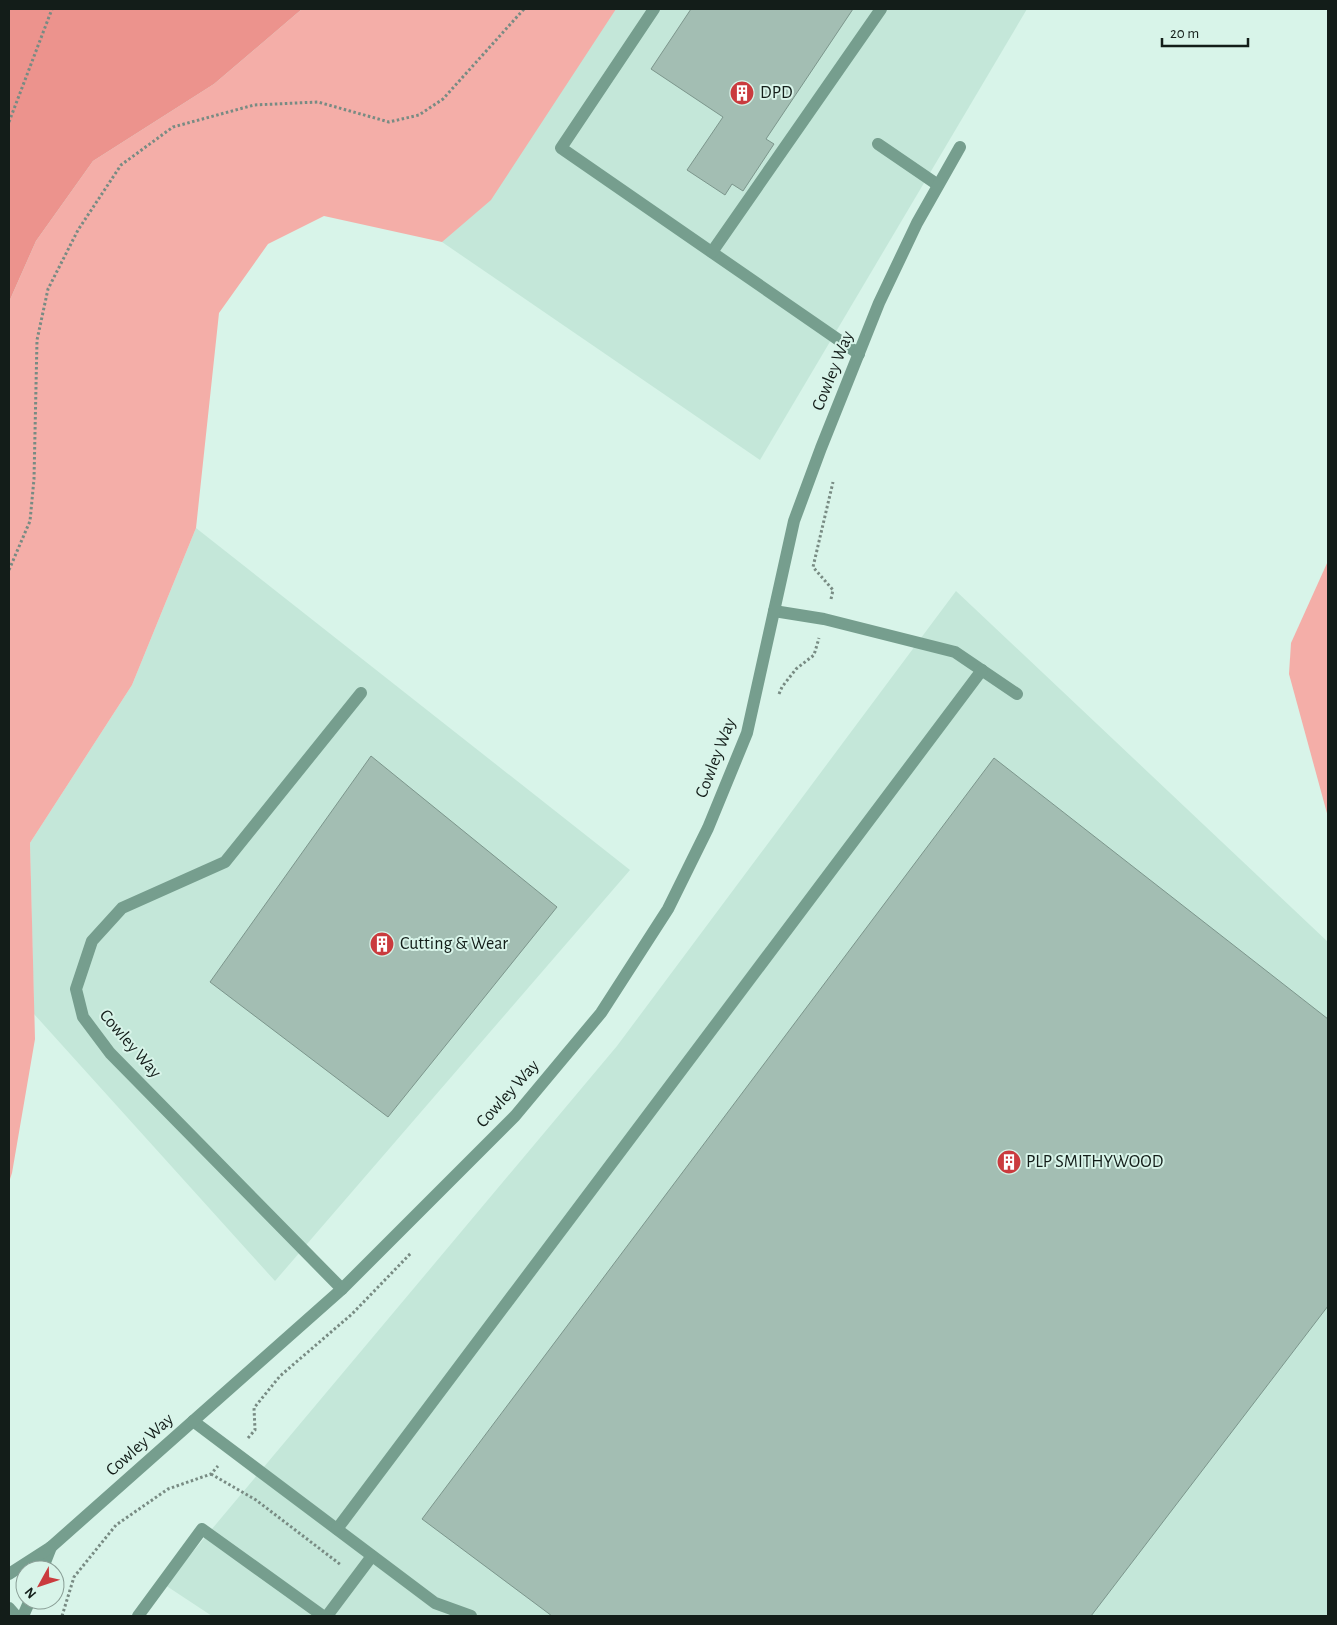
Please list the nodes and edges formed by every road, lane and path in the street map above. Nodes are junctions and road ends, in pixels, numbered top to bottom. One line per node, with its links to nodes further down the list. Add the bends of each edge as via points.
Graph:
1 (52, 9): 5 (path)
2 (524, 9): 11 (path, via 443,99 419,115 389,122 318,102 254,105 173,127 121,165 78,230 48,289 37,340 30,521)
3 (654, 9): 9 (street, via 561,148)
4 (881, 9): 9 (street)
5 (9, 122)
6 (878, 144): 8 (street)
7 (960, 147): 8 (street, Cowley Way)
8 (938, 185): 10 (street, Cowley Way, via 879,303)
9 (712, 252): 10 (street)
10 (859, 354): 12 (street, Cowley Way, via 794,520)
11 (9, 570)
12 (774, 611): 13 (street, via 824,619 955,652); 16 (street, Cowley Way, via 747,733 708,828 668,909 601,1013 514,1116)
13 (982, 670): 15 (street); 20 (street)
14 (361, 694): 16 (street, Cowley Way, via 225,862 122,908 92,941 76,989 83,1017 110,1053)
15 (1017, 694)
16 (342, 1289): 17 (street, Cowley Way)
17 (194, 1421): 20 (street); 21 (street, Cowley Way)
18 (210, 1474): 25 (path, via 256,1500)
19 (168, 1488): 28 (path, via 116,1525 74,1577)
20 (337, 1529): 22 (street)
21 (51, 1547): 23 (street, Cowley Way); 24 (street, Cowley Way)
22 (372, 1556): 25 (street); 31 (street, via 435,1604)
23 (46, 1560)
24 (9, 1574)
25 (356, 1577): 30 (street)
26 (9, 1608): 27 (street)
27 (16, 1616)
28 (62, 1616)
29 (138, 1616): 30 (street, via 202,1529)
30 (325, 1616)
31 (471, 1616)

